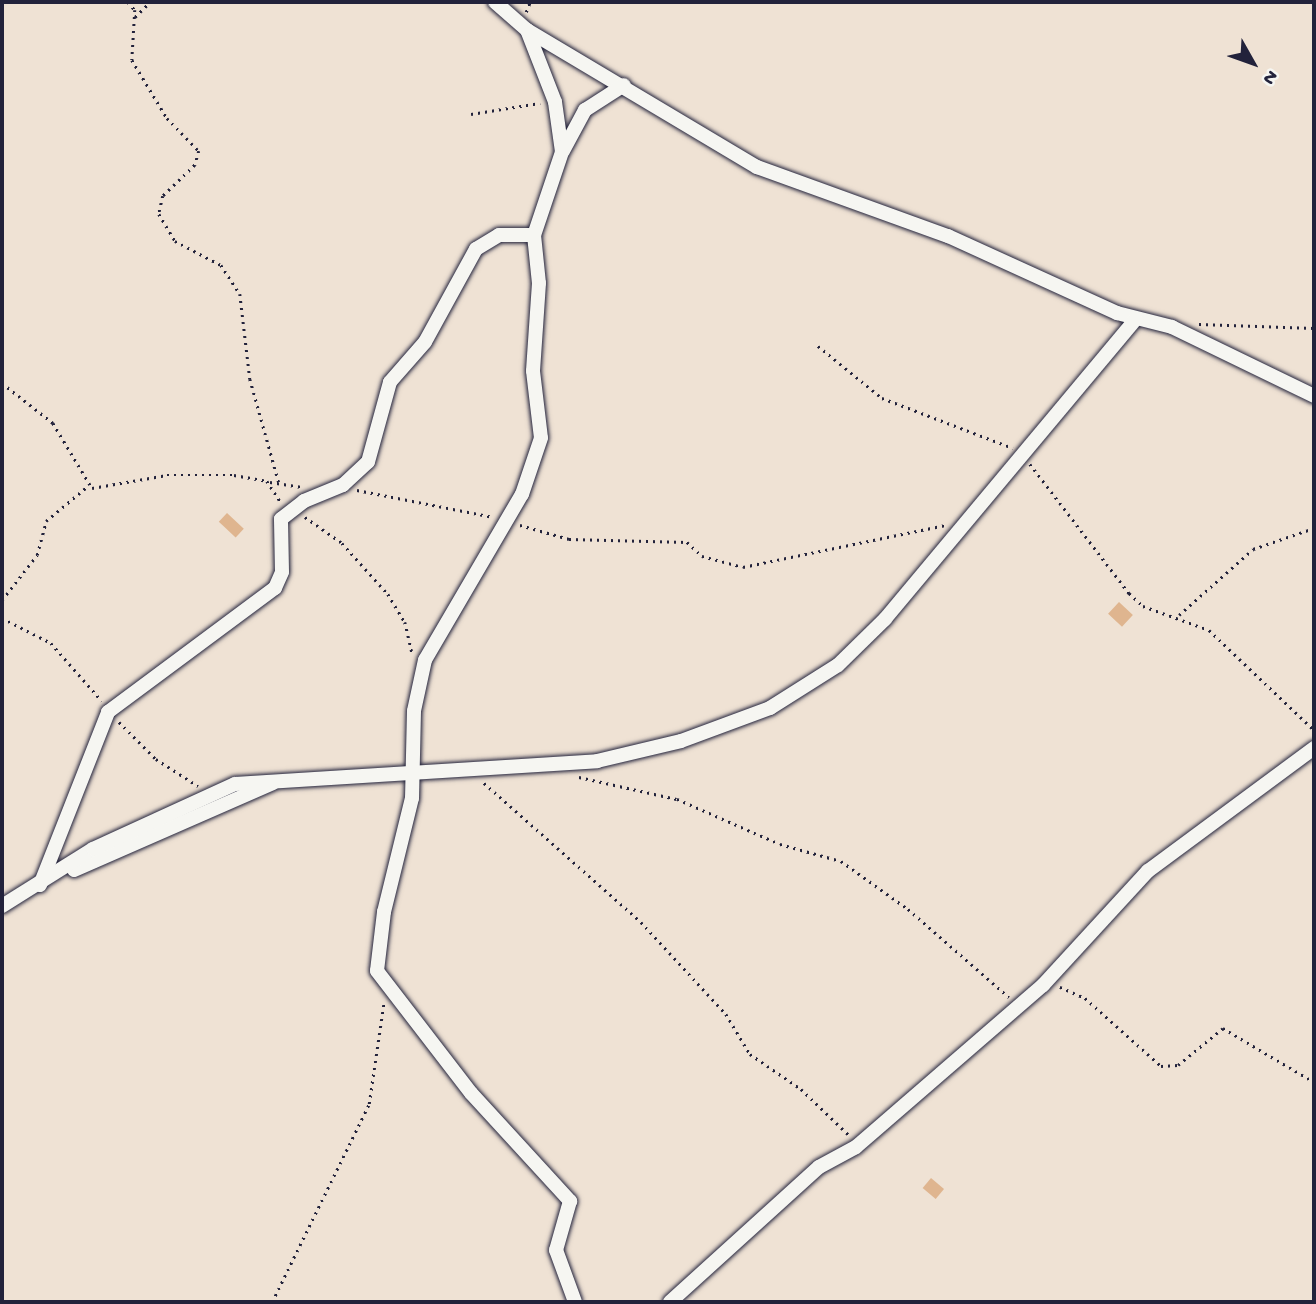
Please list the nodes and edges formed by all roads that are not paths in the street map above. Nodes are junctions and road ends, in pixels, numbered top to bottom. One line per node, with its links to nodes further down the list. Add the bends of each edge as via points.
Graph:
1 (495, 2): 2 (street)
2 (527, 30): 3 (street); 4 (street, via 555,102)
3 (624, 85): 4 (street, via 585,110); 6 (street, via 757,167 948,236 1063,292)
4 (562, 152): 5 (street)
5 (534, 235): 9 (street, via 539,283 533,371 541,438 531,476 425,660 416,692); 11 (street, via 499,234 476,249 425,342 390,382 368,462 332,490 317,494 285,515 282,572 275,588 108,712)
6 (1136, 319): 7 (street, via 1172,327); 9 (street, via 838,666 770,708 681,741 597,761)
7 (1314, 396)
8 (1314, 748): 14 (street, via 1148,871 1043,985 856,1147 819,1167 756,1231)
9 (413, 774): 10 (street); 13 (street, via 381,927 377,971 471,1093 570,1201 556,1250)
10 (285, 778): 11 (street); 11 (street, via 211,792 93,849)
11 (40, 885): 12 (street)
12 (2, 905)
13 (575, 1302)
14 (670, 1302)

